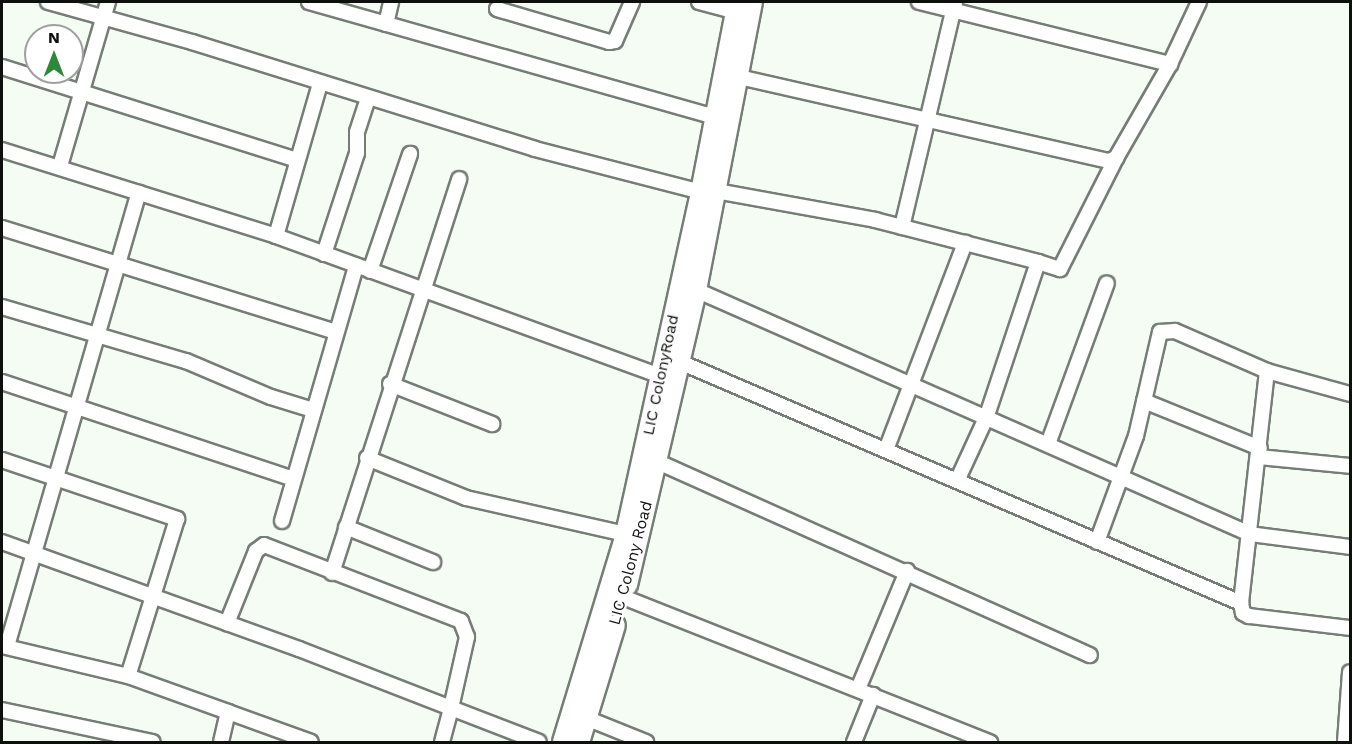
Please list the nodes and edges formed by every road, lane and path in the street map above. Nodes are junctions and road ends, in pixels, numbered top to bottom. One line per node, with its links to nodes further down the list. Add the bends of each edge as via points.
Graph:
1 (48, 2): 13 (street)
2 (108, 2): 13 (street)
3 (309, 2): 9 (street)
4 (391, 2): 14 (street)
5 (632, 2): 12 (street, via 619,35 609,42)
6 (699, 2): 10 (street)
7 (919, 2): 11 (street)
8 (1199, 2): 15 (street)
9 (339, 5): 14 (street)
10 (742, 5): 18 (main road, LIC ColonyRoad)
11 (954, 6): 15 (street); 22 (street)
12 (497, 9)
13 (103, 17): 17 (street); 19 (street)
14 (386, 24): 21 (street)
15 (1170, 64): 25 (street)
16 (2, 67): 19 (street)
17 (320, 84): 20 (street); 26 (street)
18 (732, 88): 21 (main road, LIC ColonyRoad); 22 (street); 29 (main road, LIC ColonyRoad)
19 (82, 91): 26 (street); 27 (street)
20 (368, 99): 29 (street, via 535,149); 35 (street, via 357,132 357,153)
21 (715, 117): 29 (main road, LIC ColonyRoad)
22 (929, 121): 25 (street, via 1101,161); 31 (street)
23 (2, 150): 27 (street)
24 (410, 154): 39 (street)
25 (1116, 158): 36 (street, via 1060,269)
26 (297, 160): 33 (street)
27 (60, 166): 30 (street)
28 (459, 179): 42 (street)
29 (709, 191): 31 (street); 41 (main road, LIC ColonyRoad); 47 (main road, LIC ColonyRoad)
30 (139, 193): 33 (street); 37 (street)
31 (902, 227): 34 (street)
32 (2, 228): 37 (street)
33 (276, 236): 35 (street)
34 (965, 243): 36 (street); 50 (street)
35 (324, 254): 38 (street)
36 (1038, 262): 55 (street)
37 (118, 266): 44 (street); 45 (street)
38 (356, 266): 39 (street); 44 (street)
39 (370, 271): 42 (street)
40 (1107, 283): 57 (street)
41 (696, 290): 47 (main road, LIC ColonyRoad); 50 (street)
42 (424, 291): 47 (street); 49 (street)
43 (2, 308): 45 (street)
44 (335, 332): 54 (street)
45 (98, 336): 53 (street); 54 (street, via 186,362)
46 (1267, 371): 51 (street); 52 (street, via 1165,329 1157,336); 59 (street)
47 (672, 373): 58 (street); 62 (main road, LIC Colony Road); 70 (main road, LIC ColonyRoad)
48 (2, 382): 53 (street)
49 (390, 384): 56 (street); 60 (street)
50 (909, 384): 55 (street); 58 (street)
51 (1350, 394)
52 (1144, 401): 59 (street); 64 (street)
53 (77, 408): 65 (street); 66 (street)
54 (313, 410): 66 (street)
55 (986, 418): 57 (street); 67 (street)
56 (492, 424)
57 (1048, 444): 64 (street)
58 (886, 450): 67 (street)
59 (1259, 453): 63 (street); 71 (street)
60 (367, 458): 69 (street); 70 (street, via 466,498)
61 (2, 460): 65 (street)
62 (658, 462): 77 (street); 79 (main road, LIC Colony Road)
63 (1350, 466)
64 (1121, 476): 71 (street); 73 (street)
65 (57, 477): 75 (street); 80 (street, via 177,519)
66 (294, 479): 68 (street)
67 (957, 481): 73 (street)
68 (282, 521)
69 (346, 527): 76 (street); 78 (street)
70 (626, 534): 79 (main road, LIC ColonyRoad)
71 (1250, 534): 74 (street); 81 (street)
72 (2, 542): 75 (street)
73 (1097, 542): 81 (street)
74 (1350, 547)
75 (34, 554): 80 (street); 84 (street)
76 (433, 562)
77 (907, 571): 85 (street); 88 (street)
78 (332, 573): 82 (street, via 269,546 259,547); 90 (street, via 461,621 467,637)
79 (621, 590): 88 (street); 94 (main road, LIC Colony Road); 100 (main road, LIC ColonyRoad)
80 (150, 595): 82 (street); 87 (street)
81 (1241, 603): 83 (street, via 1243,613 1249,616)
82 (227, 623): 90 (street)
83 (1350, 628)
84 (4, 646): 87 (street)
85 (1090, 655)
86 (1350, 672): 93 (street)
87 (128, 676): 92 (street)
88 (858, 689): 89 (street)
89 (873, 695): 103 (street); 104 (street)
90 (451, 708): 98 (street); 99 (street)
91 (2, 710): 95 (street)
92 (228, 712): 96 (street); 97 (street)
93 (1349, 712): 105 (street)
94 (586, 718): 101 (main road, LIC Colony Road); 102 (street)
95 (153, 742)
96 (221, 742)
97 (310, 742)
98 (442, 742)
99 (539, 742)
100 (563, 742)
101 (579, 742)
102 (646, 742)
103 (854, 742)
104 (990, 742)
105 (1345, 742)

